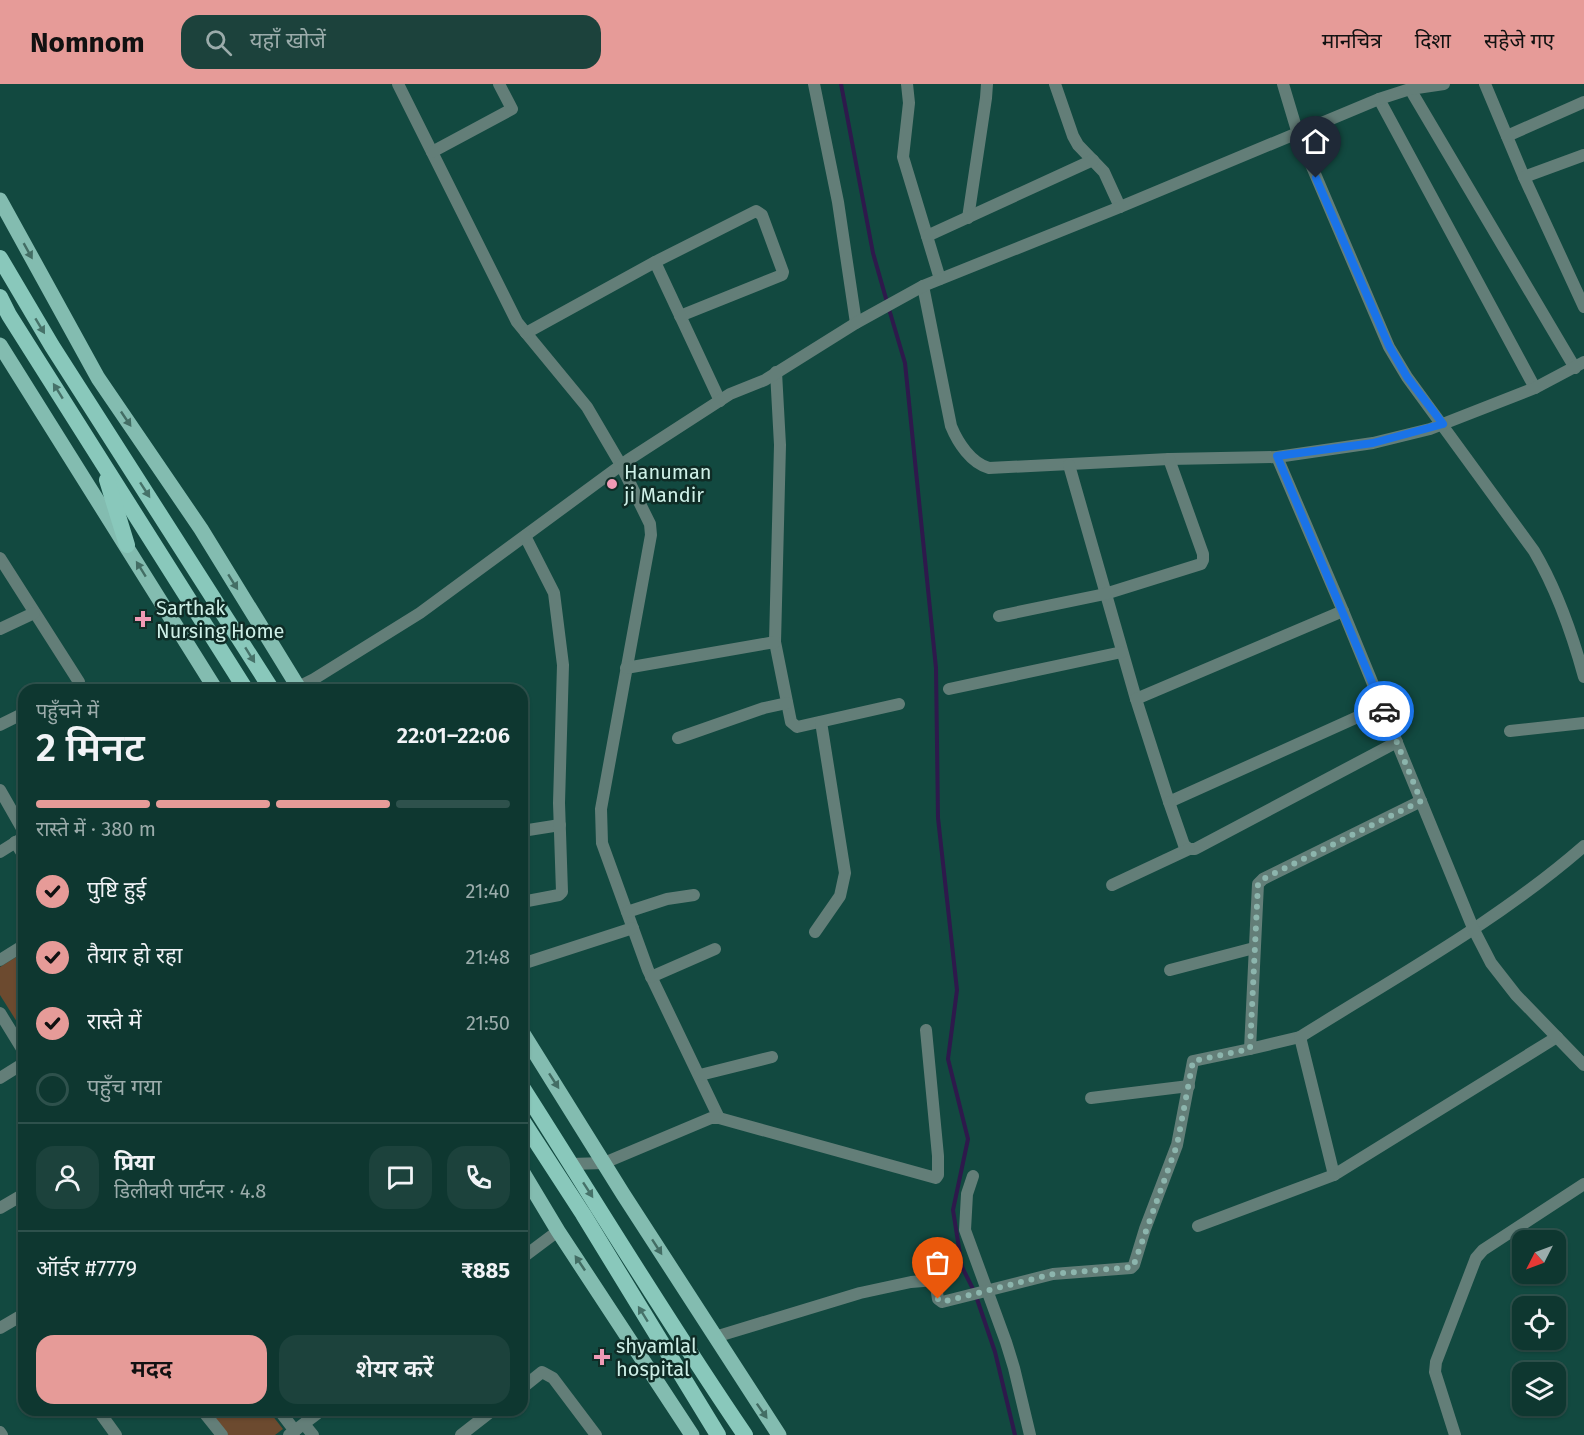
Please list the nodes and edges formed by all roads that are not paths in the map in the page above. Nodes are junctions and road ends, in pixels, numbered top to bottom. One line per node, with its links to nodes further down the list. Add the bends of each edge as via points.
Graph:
1 (398, 84): 15 (street)
2 (499, 84): 15 (street, via 512,109)
3 (814, 84): 30 (street, via 838,202)
4 (907, 84): 22 (street, via 909,103 903,157)
5 (987, 84): 21 (street)
6 (1055, 84): 17 (street, via 1072,136)
7 (1284, 84): 13 (street)
8 (1444, 84): 10 (street)
9 (1485, 84): 14 (street)
10 (1410, 89): 11 (street); 33 (street)
11 (1380, 99): 13 (street); 35 (street)
12 (1584, 102): 14 (street)
13 (1298, 134): 20 (street); 37 (street, via 1379,327 1398,362)
14 (1507, 136): 18 (street)
15 (432, 152): 31 (street)
16 (1584, 154): 18 (street)
17 (1093, 160): 20 (street, via 1109,180); 21 (street)
18 (1524, 177): 28 (street)
19 (0, 200): 59 (main road, one-way to 59, via 98,378 201,529)
20 (1120, 207): 25 (street)
21 (968, 218): 22 (street)
22 (927, 236): 25 (street)
23 (0, 258): 58 (highway, one-way to 58)
24 (655, 262): 29 (street); 29 (street, via 756,211 762,215 782,275); 31 (street)
25 (940, 279): 26 (street)
26 (924, 286): 30 (street); 42 (street, via 956,438 980,465 989,468)
27 (0, 297): 39 (highway, one-way to 27)
28 (1584, 307)
29 (680, 316): 36 (street)
30 (856, 323): 34 (street)
31 (526, 333): 41 (street, via 587,407)
32 (3, 355): 44 (main road)
33 (1579, 365): 35 (street)
34 (776, 372): 36 (street); 51 (street, via 780,445)
35 (1535, 388): 37 (street)
36 (720, 401): 41 (street)
37 (1443, 424): 38 (street, via 1373,443); 54 (street, via 1544,567 1572,634)
38 (1277, 456): 40 (street); 47 (street)
39 (100, 458): 44 (highway); 57 (highway)
40 (1169, 459): 42 (street); 46 (street, via 1203,560)
41 (621, 465): 43 (street); 53 (street, via 651,529)
42 (1069, 465): 46 (street)
43 (525, 536): 60 (street, via 420,613); 77 (street, via 554,592 563,665)
44 (127, 545): 56 (main road, one-way to 44)
45 (0, 558): 48 (street)
46 (1105, 594): 49 (street); 52 (street)
47 (1343, 611): 62 (street); 65 (street)
48 (34, 613): 50 (street); 55 (street)
49 (999, 616)
50 (0, 629)
51 (776, 642): 53 (street); 63 (street)
52 (1122, 651): 61 (street); 62 (street)
53 (626, 668): 86 (street, via 600,821 602,843)
54 (1584, 677)
55 (78, 684)
56 (212, 684)
57 (242, 684)
58 (268, 684)
59 (297, 684)
60 (306, 684)
61 (949, 689)
62 (1136, 699): 75 (street)
63 (787, 703): 67 (street, via 793,725); 71 (street)
64 (899, 704): 67 (street)
65 (1382, 706): 72 (street); 75 (street)
66 (18, 716): 69 (street)
67 (821, 722): 89 (street, via 845,873 840,896)
68 (1584, 723): 70 (street)
69 (0, 724)
70 (1510, 731)
71 (678, 738)
72 (1397, 742): 74 (street); 81 (street)
73 (0, 790): 76 (street)
74 (1421, 801): 88 (street); 90 (street, via 1263,879 1256,888)
75 (1169, 802): 81 (street, via 1184,845)
76 (18, 822)
77 (560, 825): 78 (street); 85 (street, via 562,892)
78 (528, 830)
79 (18, 841): 82 (street)
80 (1584, 846): 88 (street)
81 (1189, 849): 83 (street)
82 (0, 852)
83 (1112, 885)
84 (694, 895): 86 (street)
85 (528, 901)
86 (627, 912): 87 (street)
87 (633, 928): 94 (street); 96 (street)
88 (1473, 928): 99 (street); 100 (street, via 1491,963)
89 (815, 932)
90 (1254, 948): 95 (street); 103 (street)
91 (18, 949): 93 (street)
92 (715, 949): 96 (street)
93 (0, 960)
94 (528, 962)
95 (1170, 970)
96 (651, 977): 107 (street)
97 (0, 1013): 101 (street)
98 (926, 1030): 112 (street, via 938,1156 936,1178)
99 (1300, 1037): 103 (street); 116 (street)
100 (1557, 1037): 105 (street); 116 (street)
101 (18, 1042)
102 (528, 1042): 114 (main road, one-way to 114)
103 (1250, 1049): 109 (street, via 1193,1061)
104 (772, 1057): 107 (street)
105 (1584, 1065)
106 (18, 1067): 108 (street)
107 (700, 1075): 112 (street)
108 (0, 1078)
109 (1189, 1086): 111 (street); 125 (street, via 1177,1145 1133,1267 1053,1274)
110 (528, 1096): 115 (highway)
111 (1091, 1098)
112 (719, 1118): 114 (street)
113 (528, 1129): 142 (highway, one-way to 113)
114 (604, 1163): 115 (street); 128 (main road, one-way to 128)
115 (571, 1164): 143 (highway, one-way to 143, via 649,1292)
116 (1334, 1175): 122 (street)
117 (973, 1176): 125 (street, via 967,1194 965,1230)
118 (528, 1181): 123 (main road)
119 (1584, 1184): 146 (street, via 1476,1258 1436,1362 1435,1372)
120 (18, 1198): 121 (street)
121 (0, 1208)
122 (1198, 1226)
123 (558, 1231): 124 (street); 141 (main road, one-way to 123)
124 (528, 1254)
125 (975, 1293): 128 (street, via 940,1302 935,1280 911,1282 860,1293); 145 (street, via 1014,1368)
126 (18, 1318): 127 (street)
127 (0, 1328)
128 (715, 1337): 144 (main road, one-way to 144)
129 (528, 1383): 140 (street, via 542,1372 548,1373)
130 (102, 1416): 136 (street)
131 (207, 1416): 137 (street)
132 (284, 1416): 135 (street)
133 (314, 1416): 135 (street)
134 (485, 1416): 139 (street)
135 (296, 1430): 138 (street)
136 (116, 1435)
137 (222, 1435)
138 (313, 1435)
139 (461, 1435)
140 (596, 1435)
141 (692, 1435)
142 (718, 1435)
143 (745, 1435)
144 (779, 1435)
145 (1030, 1435)
146 (1455, 1435)

